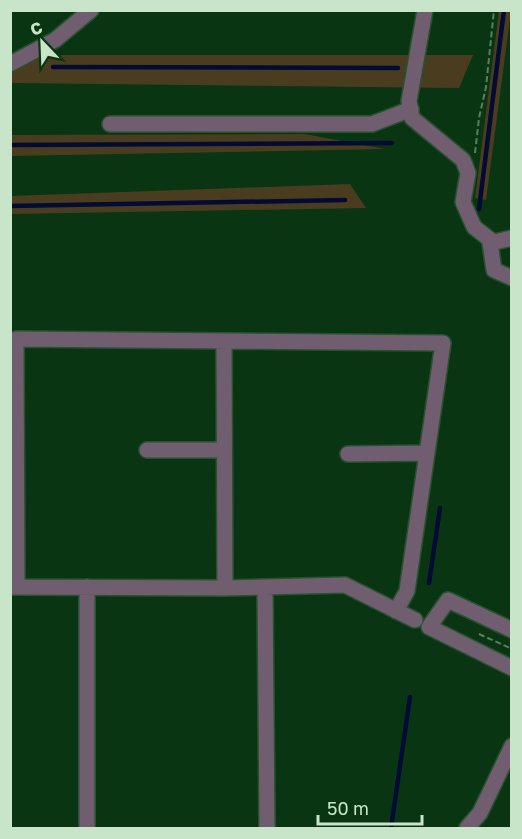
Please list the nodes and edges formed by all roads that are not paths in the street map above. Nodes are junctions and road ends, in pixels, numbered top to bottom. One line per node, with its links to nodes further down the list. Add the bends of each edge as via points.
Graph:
1 (91, 10): 3 (street, via 55,40)
2 (425, 10): 4 (street, via 409,101)
3 (10, 64)
4 (411, 109): 5 (street, via 372,124); 7 (street, via 412,118 463,160 468,173 463,202 474,227)
5 (110, 124)
6 (512, 238): 7 (street)
7 (494, 242): 8 (street, via 490,243 494,270)
8 (512, 278)
9 (224, 341): 10 (street, via 16,339); 12 (street); 14 (street, via 443,343)
10 (13, 348): 13 (street)
11 (147, 450): 12 (street)
12 (224, 450): 19 (street)
13 (14, 453): 16 (street)
14 (427, 453): 15 (street); 20 (street, via 407,591)
15 (348, 454)
16 (14, 587): 17 (street)
17 (87, 587): 19 (street); 25 (street)
18 (265, 587): 19 (street); 20 (street, via 345,585); 26 (street)
19 (225, 588)
20 (396, 611): 21 (street)
21 (415, 620)
22 (512, 630): 23 (street, via 448,600 429,627)
23 (512, 668)
24 (512, 746): 27 (street, via 480,813)
25 (87, 828)
26 (267, 828)
27 (468, 828)

